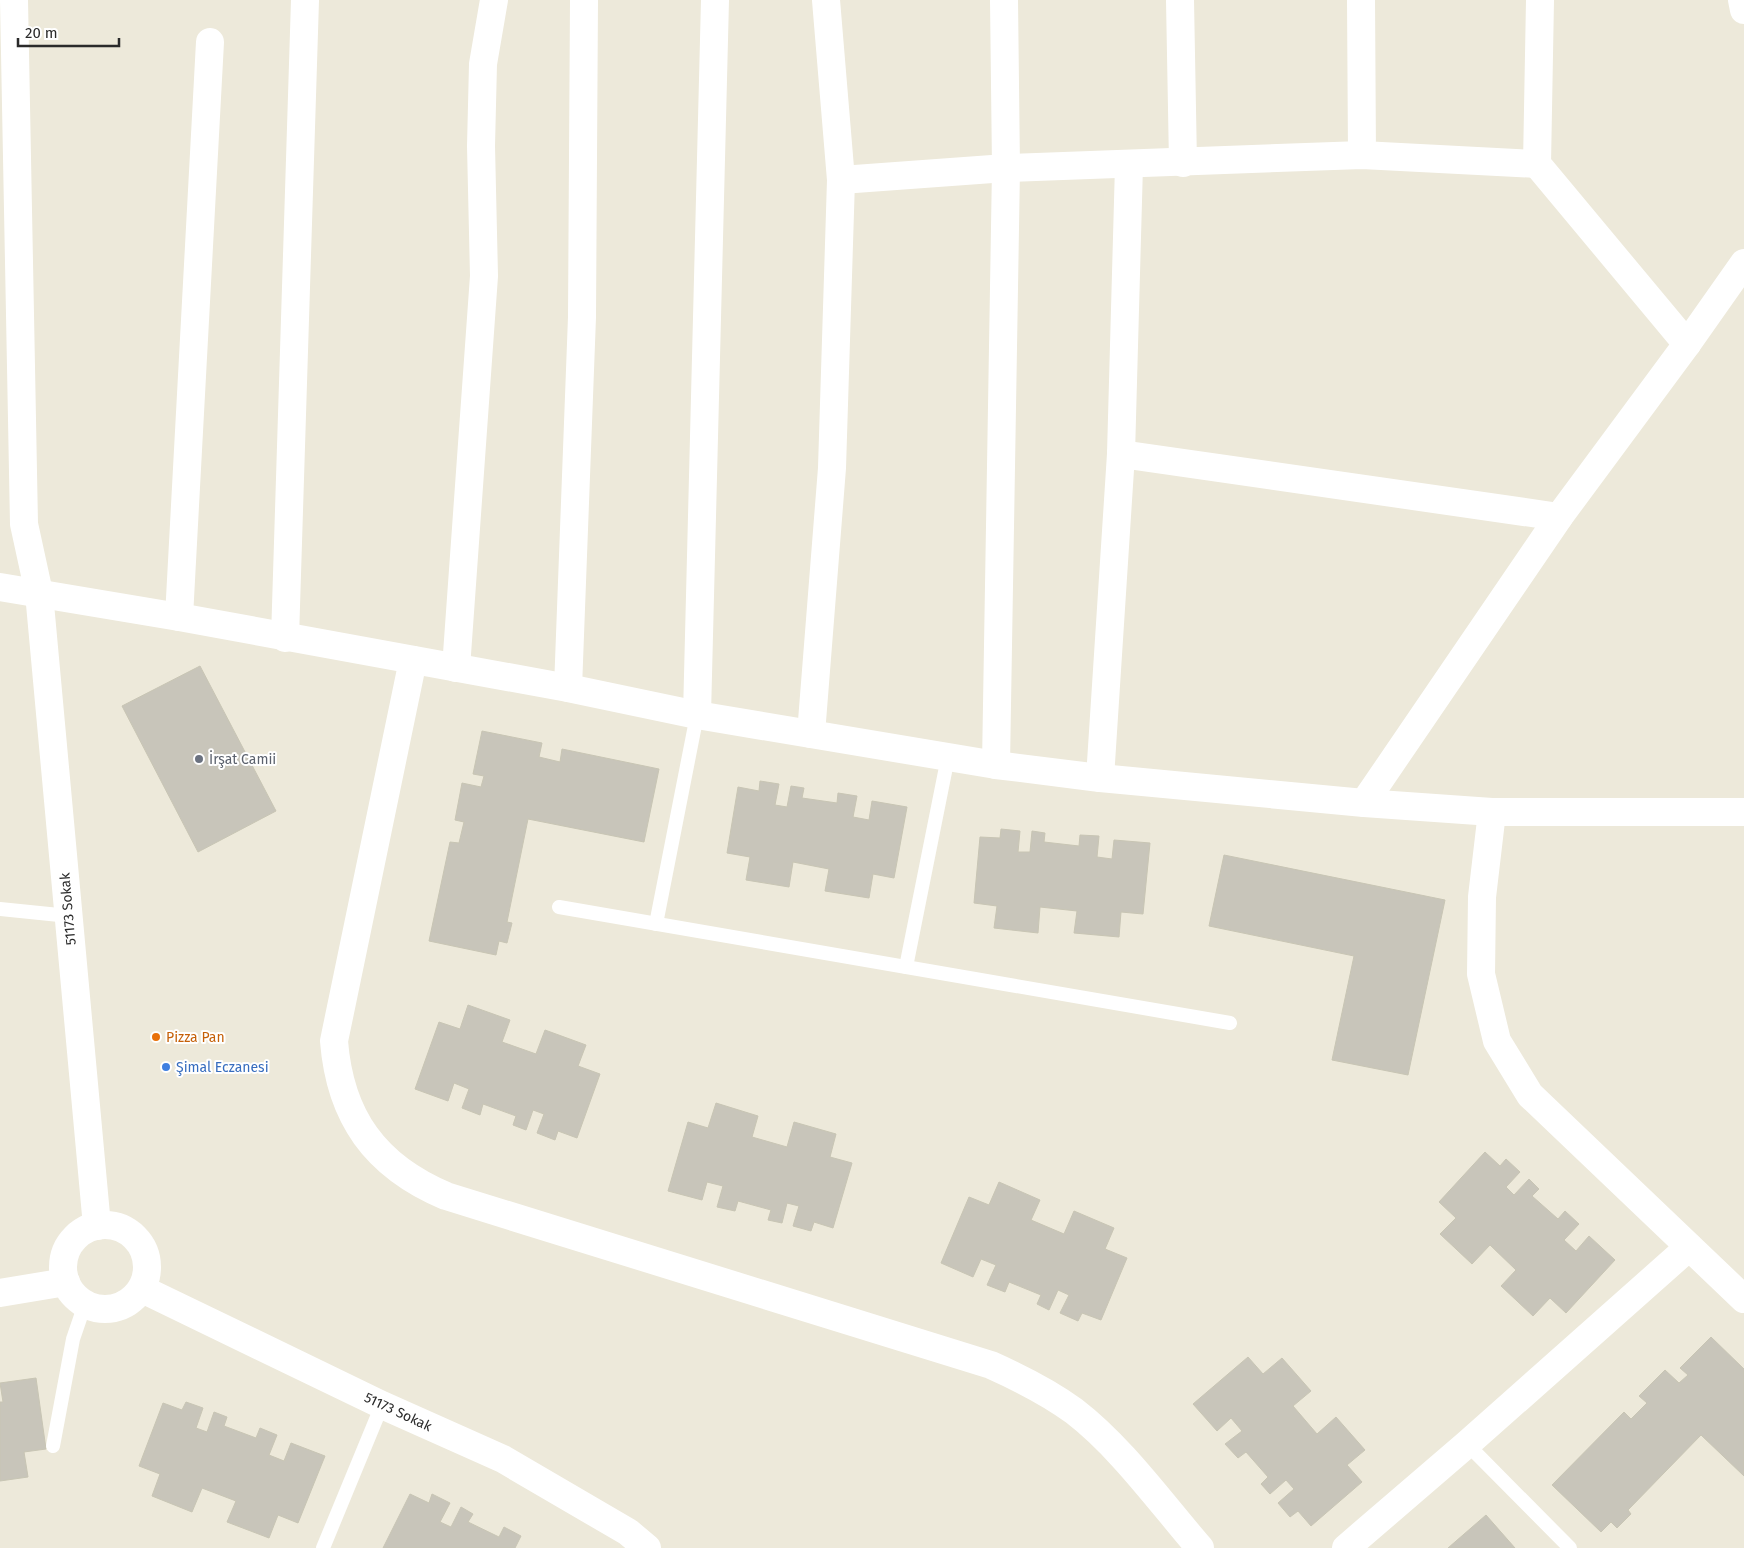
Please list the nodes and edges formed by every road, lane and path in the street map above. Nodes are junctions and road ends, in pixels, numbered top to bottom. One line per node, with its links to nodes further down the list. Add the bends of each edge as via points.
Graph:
1 (14, 0): 25 (street, 51173 Sokak, via 24,524)
2 (305, 0): 27 (street)
3 (494, 0): 29 (street, via 483,64 484,276)
4 (584, 0): 30 (street, via 582,317)
5 (714, 0): 31 (street)
6 (826, 0): 19 (street)
7 (1004, 0): 18 (street)
8 (1180, 0): 15 (street)
9 (1361, 0): 14 (street)
10 (1540, 0): 16 (street)
11 (1742, 0): 12 (street)
12 (1744, 10)
13 (210, 42): 26 (street)
14 (1362, 154): 15 (street); 16 (street)
15 (1184, 163): 17 (street)
16 (1537, 164): 21 (street)
17 (1129, 165): 18 (street); 22 (street)
18 (1006, 168): 19 (street); 34 (street)
19 (841, 180): 32 (street, via 832,468)
20 (1744, 263): 21 (street)
21 (1687, 344): 23 (street)
22 (1121, 454): 23 (street); 35 (street)
23 (1560, 517): 36 (street)
24 (0, 587): 25 (street)
25 (39, 593): 26 (street); 41 (street, 51173 Sokak)
26 (179, 617): 27 (street)
27 (285, 638): 28 (street)
28 (413, 660): 29 (street); 57 (street, via 334,1041 341,1087 349,1109 375,1148 407,1176 446,1196 982,1362 1021,1378 1075,1412 1099,1433)
29 (456, 668): 30 (street)
30 (568, 688): 31 (street)
31 (696, 715): 32 (street); 42 (lane)
32 (811, 734): 33 (street)
33 (948, 756): 34 (street); 43 (lane)
34 (996, 764): 35 (street)
35 (1100, 778): 36 (street)
36 (1364, 803): 37 (street)
37 (1492, 812): 38 (street); 46 (street, via 1482,897 1481,974 1497,1041 1530,1095)
38 (1744, 812)
39 (559, 907): 42 (lane)
40 (0, 908): 41 (lane)
41 (69, 916): 45 (street, 51173 Sokak)
42 (656, 924): 43 (lane)
43 (906, 967): 44 (lane)
44 (1230, 1022)
45 (97, 1226): 47 (street, via 83,1231 72,1241 64,1261); 48 (street, via 111,1225 137,1238 148,1263)
46 (1690, 1247): 50 (street); 53 (street)
47 (66, 1282): 49 (street); 51 (street)
48 (142, 1288): 51 (street, via 134,1298 116,1307 97,1308); 52 (street, 51173 Sokak)
49 (0, 1293)
50 (1744, 1299)
51 (85, 1304): 54 (lane, via 73,1339)
52 (382, 1405): 55 (lane); 56 (street, 51173 Sokak, via 503,1459 628,1532)
53 (1468, 1444): 58 (street); 59 (lane)
54 (53, 1446)
55 (323, 1548)
56 (647, 1548)
57 (1200, 1548)
58 (1346, 1548)
59 (1570, 1548)

